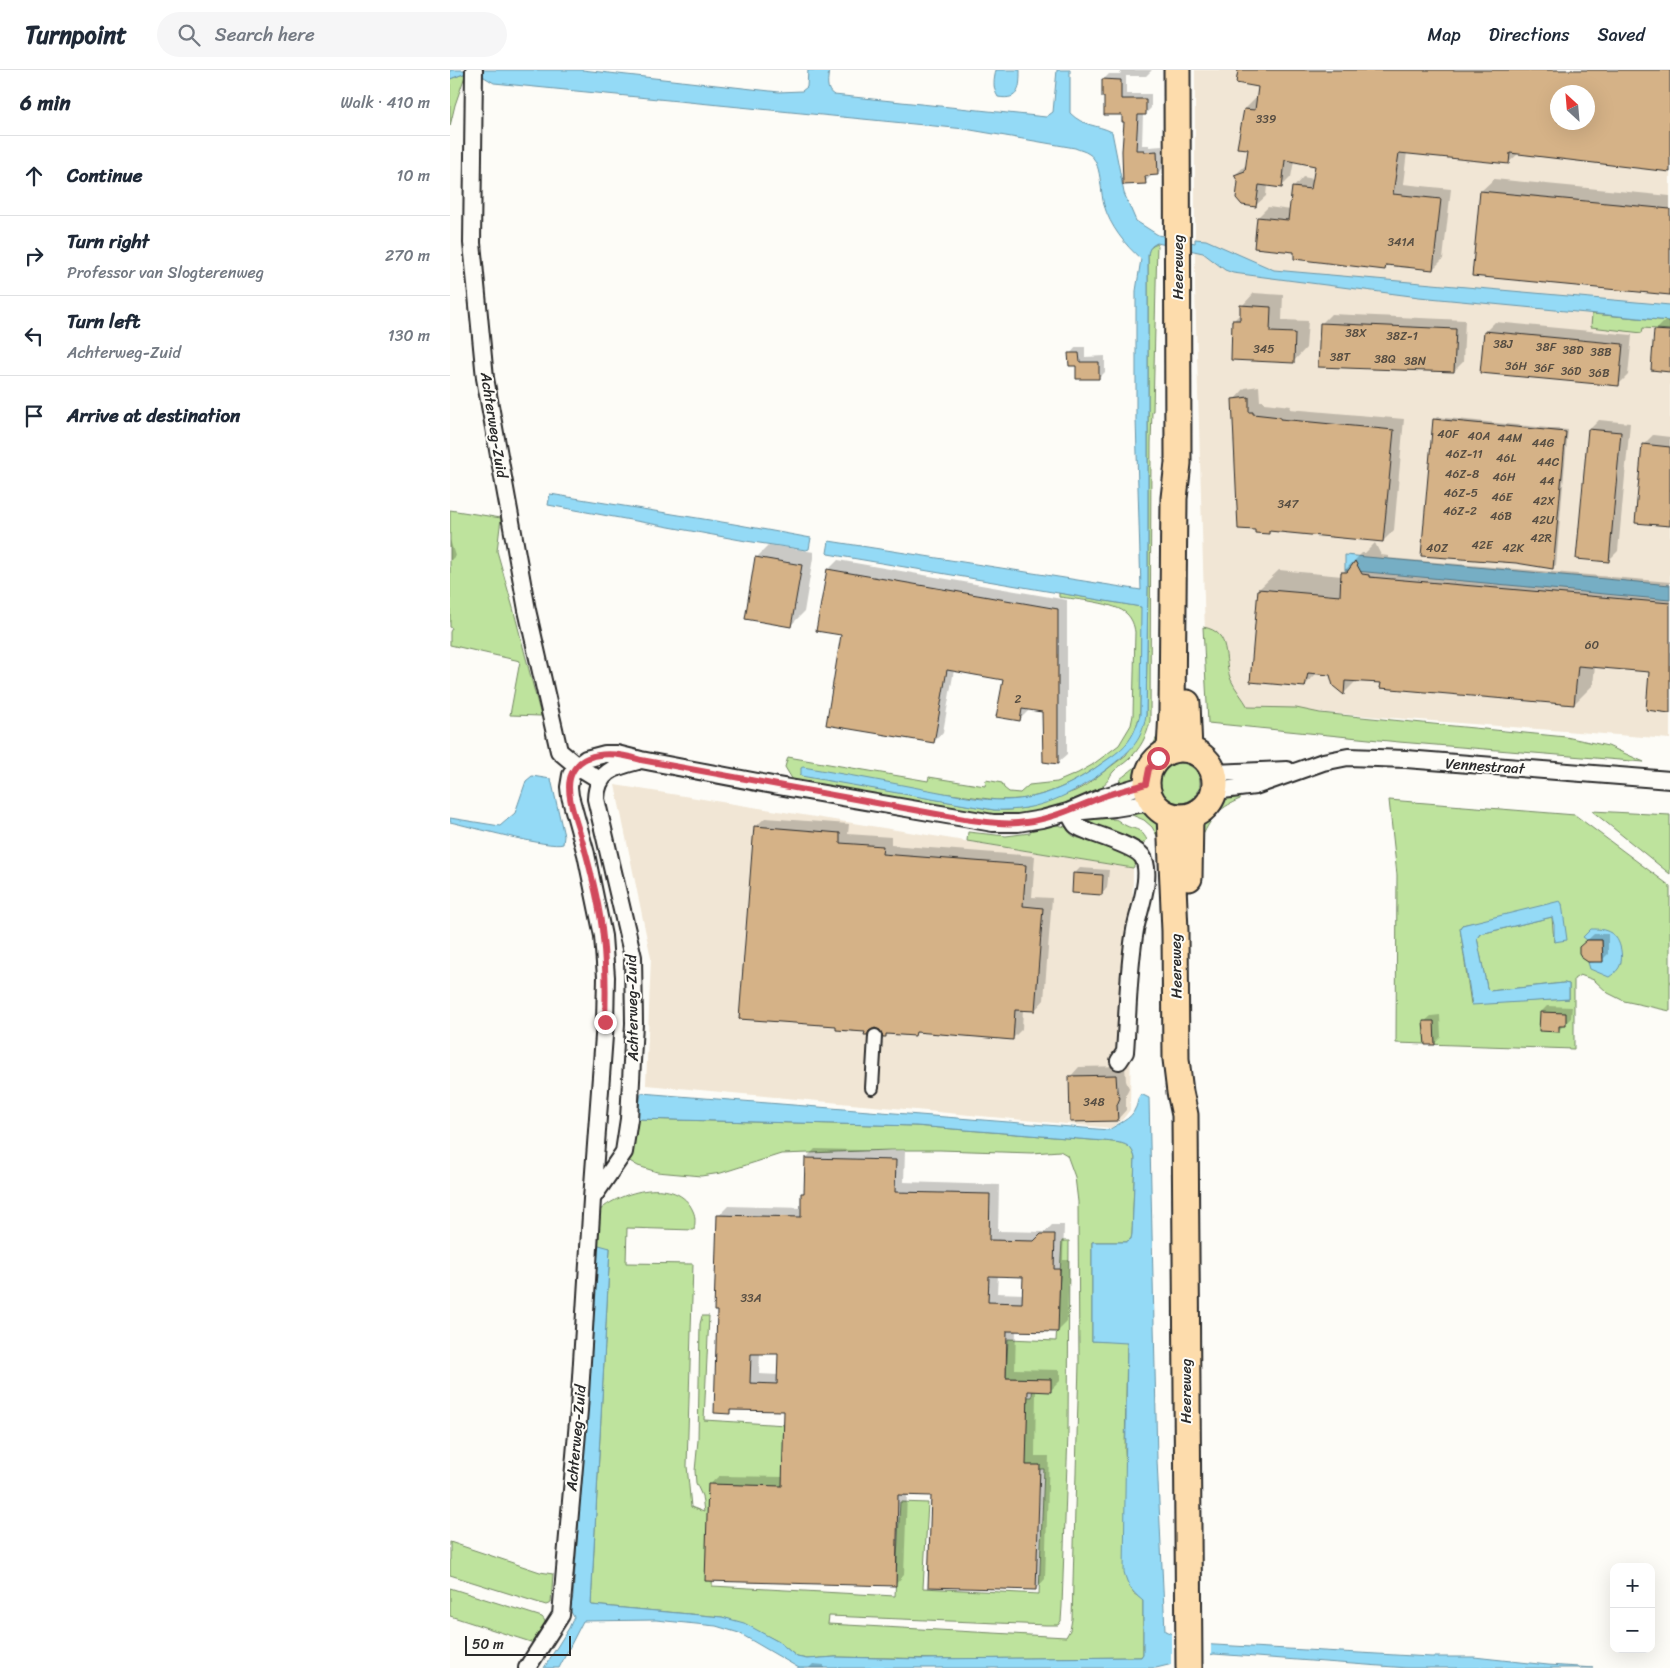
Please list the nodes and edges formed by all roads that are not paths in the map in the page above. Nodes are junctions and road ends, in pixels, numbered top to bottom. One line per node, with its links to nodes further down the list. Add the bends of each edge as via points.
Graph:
1 (1177, 70): 3 (main road, Heereweg, via 1178,464 1184,499 1187,690)
2 (473, 73): 5 (street, Achterweg-Zuid, via 472,243 485,378 528,610 559,751)
3 (1180, 750): 8 (main road, via 1195,752 1205,758); 9 (main road, via 1164,753 1149,769)
4 (641, 760): 5 (street, via 605,754 586,759); 6 (street, via 619,766); 10 (street, via 994,823 1018,823)
5 (577, 766): 6 (street, Achterweg-Zuid); 14 (street, Achterweg-Zuid, via 569,787 595,894 606,977)
6 (600, 780): 14 (street, Achterweg-Zuid, via 596,798 633,957 634,1023 624,1152)
7 (1670, 780): 8 (street, Vennestraat, via 1348,757 1301,769 1256,786)
8 (1214, 782): 9 (main road, via 1203,810)
9 (1164, 804): 10 (street, via 1103,797); 15 (main road, Heereweg, via 1188,846 1191,1087 1184,1115)
10 (1068, 812): 12 (street, via 1077,826 1138,852 1144,863 1145,890 1135,930 1125,1052)
11 (875, 1036): 13 (street)
12 (1119, 1060)
13 (872, 1088)
14 (592, 1198): 16 (street, Achterweg-Zuid, via 579,1410 561,1614)
15 (1188, 1667)
16 (527, 1668)

